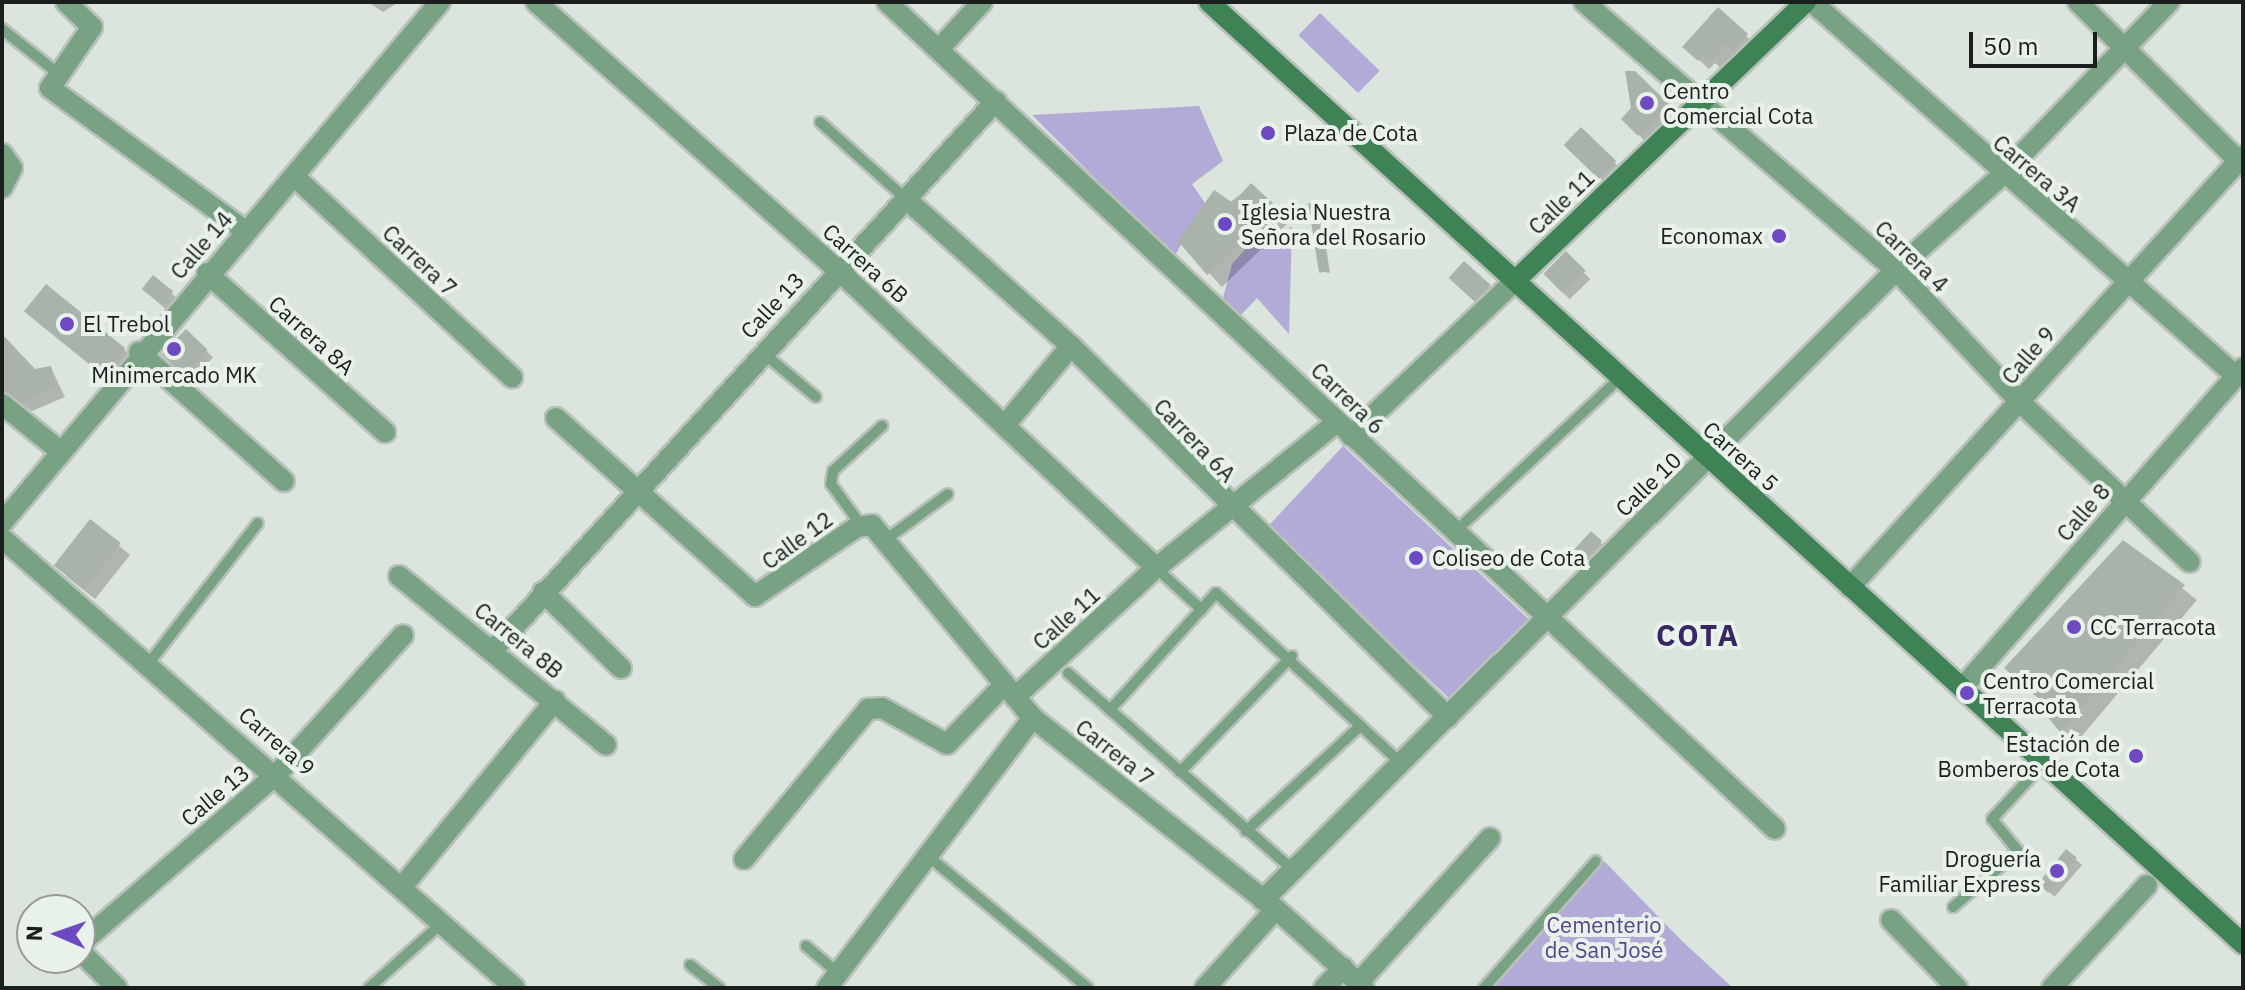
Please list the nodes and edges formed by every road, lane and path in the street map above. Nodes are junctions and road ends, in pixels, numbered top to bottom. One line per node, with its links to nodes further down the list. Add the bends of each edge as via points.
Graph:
1 (66, 2): 14 (street, via 92,27)
2 (440, 2): 21 (street, Calle 14)
3 (536, 2): 25 (street, Carrera 6B)
4 (887, 2): 13 (street, Carrera 6)
5 (982, 2): 13 (street)
6 (1209, 2): 28 (main road, Carrera 5)
7 (1584, 2): 16 (street, Carrera 4)
8 (1809, 2): 16 (main road, Calle 11); 20 (street, Carrera 3A)
9 (2078, 2): 12 (street)
10 (2169, 2): 12 (street, Calle 10)
11 (2, 29): 14 (lane)
12 (2126, 46): 19 (street); 20 (street, Calle 10)
13 (939, 49): 15 (street, Carrera 6)
14 (55, 82): 24 (street)
15 (996, 101): 23 (street, Calle 13); 42 (street, Carrera 6)
16 (1697, 102): 26 (street, Carrera 4); 28 (main road, Calle 11)
17 (820, 122): 23 (lane)
18 (7, 161): 22 (street)
19 (2242, 161): 29 (street, Calle 9)
20 (2001, 176): 26 (street, Calle 10); 29 (street, Carrera 3A)
21 (296, 178): 24 (street, Calle 14); 34 (street, Carrera 7)
22 (2, 188)
23 (906, 199): 25 (street, Calle 13); 30 (street, Carrera 6A)
24 (244, 230): 27 (street, Calle 14)
25 (837, 269): 31 (street, Calle 13); 40 (street, Carrera 6B)
26 (1896, 270): 37 (street, Carrera 4); 45 (street, Calle 10)
27 (207, 273): 32 (street, Calle 14); 43 (street, Carrera 8A)
28 (1518, 278): 35 (main road, Carrera 5); 42 (street, Calle 11)
29 (2126, 278): 33 (street, Carrera 3A); 37 (street, Calle 9)
30 (1071, 346): 40 (street); 50 (street, Carrera 6A)
31 (762, 351): 36 (lane); 47 (street, Calle 13)
32 (139, 352): 44 (street, Calle 14); 46 (street)
33 (2240, 372): 49 (street, Calle 8)
34 (512, 377)
35 (1620, 378): 45 (main road, Carrera 5); 54 (lane)
36 (816, 397)
37 (2020, 402): 49 (street, Carrera 4); 60 (street, Calle 9)
38 (2, 404): 44 (street)
39 (556, 418): 47 (street)
40 (1005, 425): 58 (street, Carrera 6B)
41 (882, 426): 53 (lane, via 833,471 831,484)
42 (1343, 430): 50 (street, Calle 11); 54 (street, Carrera 6)
43 (385, 432)
44 (60, 451): 51 (street, Calle 14)
45 (1708, 459): 60 (main road, Carrera 5); 63 (street, Calle 10)
46 (284, 481)
47 (635, 489): 53 (street, Calle 12, via 755,596); 61 (street, Calle 13)
48 (948, 494): 56 (lane)
49 (2123, 503): 57 (street, Carrera 4); 70 (street, Calle 8)
50 (1229, 509): 58 (street, Calle 11); 74 (street, Carrera 6A)
51 (2, 523)
52 (258, 523): 67 (lane)
53 (864, 524): 56 (street, Carrera 7)
54 (1458, 529): 63 (street, Carrera 6)
55 (2, 538): 67 (street, Carrera 9)
56 (884, 541): 71 (street, Carrera 7)
57 (2190, 562)
58 (1156, 568): 62 (lane); 71 (street, Calle 11)
59 (399, 576): 65 (street, Carrera 8B)
60 (1850, 587): 70 (main road, Carrera 5)
61 (543, 592): 65 (street, Calle 13); 68 (street)
62 (1202, 610): 66 (lane, via 1216,593); 73 (lane)
63 (1546, 617): 74 (street, Calle 10); 82 (street, Carrera 6)
64 (403, 635): 81 (street, Calle 13)
65 (494, 649): 72 (street, Carrera 8B)
66 (1292, 656): 76 (lane); 80 (lane)
67 (149, 663): 81 (street, Carrera 9)
68 (621, 668)
69 (1068, 673): 73 (lane)
70 (1962, 688): 79 (main road, Carrera 5)
71 (1008, 692): 75 (street, Carrera 7); 86 (street, Calle 11, via 947,744 882,708 868,709)
72 (555, 701): 77 (street, Carrera 8B); 90 (street)
73 (1110, 710): 80 (lane)
74 (1448, 717): 78 (street, Calle 10)
75 (1033, 718): 85 (street); 91 (street, Carrera 7)
76 (1360, 726): 78 (lane); 83 (lane)
77 (606, 745)
78 (1402, 763): 88 (street, Calle 10)
79 (2043, 764): 92 (lane, via 1992,819 2018,851); 96 (main road, Carrera 5)
80 (1180, 772): 83 (lane)
81 (278, 773): 90 (street, Carrera 9); 95 (street, Calle 13)
82 (1775, 829)
83 (1246, 831): 88 (lane)
84 (1490, 838): 102 (street)
85 (928, 856): 101 (street); 107 (lane)
86 (744, 859)
87 (1596, 861): 110 (lane)
88 (1294, 871): 91 (street, Calle 10)
89 (2147, 885): 112 (street)
90 (402, 887): 94 (street, Carrera 9)
91 (1270, 904): 100 (street, Carrera 7); 108 (street, Calle 10)
92 (1953, 907)
93 (1891, 920): 111 (street)
94 (442, 923): 104 (lane); 105 (street, Carrera 9)
95 (96, 930)
96 (2243, 944)
97 (806, 946): 101 (lane)
98 (690, 965): 106 (lane)
99 (96, 968): 103 (street)
100 (1343, 968): 102 (street, Carrera 7); 109 (street)
101 (833, 981)
102 (1361, 986)
103 (117, 988)
104 (369, 988)
105 (515, 988)
106 (719, 988)
107 (1088, 988)
108 (1205, 988)
109 (1324, 988)
110 (1484, 988)
111 (1957, 988)
112 (2052, 988)

